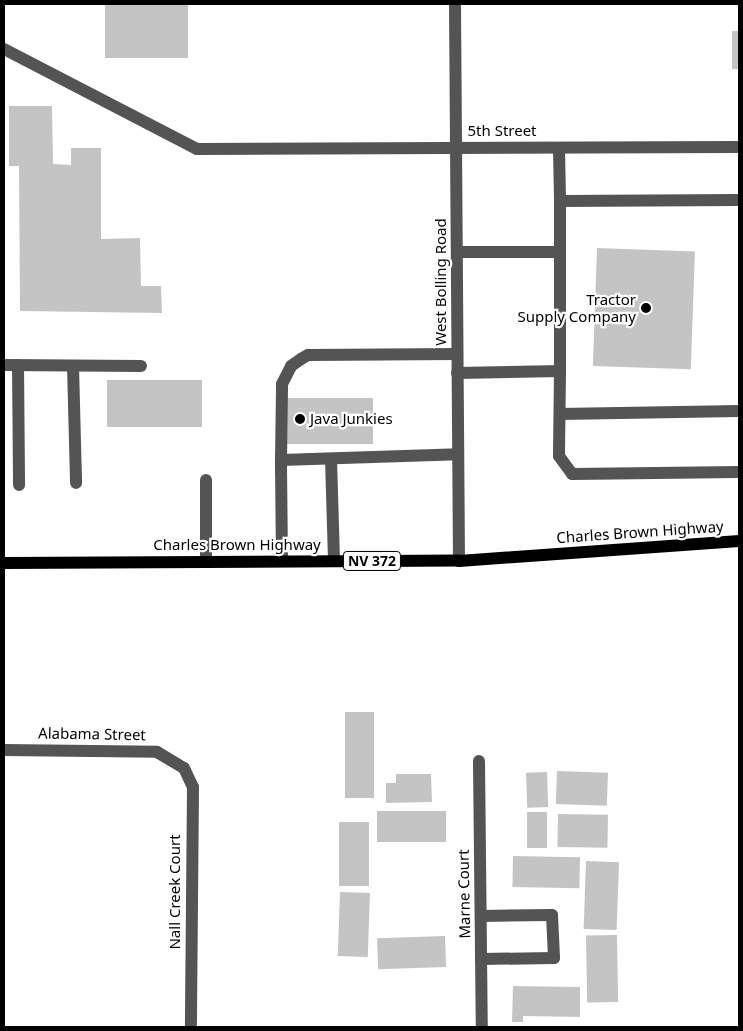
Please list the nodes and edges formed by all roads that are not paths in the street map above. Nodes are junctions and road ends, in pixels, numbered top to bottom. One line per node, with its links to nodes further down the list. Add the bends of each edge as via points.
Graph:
1 (455, 4): 4 (street, West Bolling Road)
2 (4, 49): 4 (street, 5th Street, via 198,149)
3 (739, 147): 5 (street, 5th Street)
4 (456, 148): 5 (street, 5th Street); 8 (street, West Bolling Road)
5 (559, 148): 7 (street)
6 (739, 200): 7 (street)
7 (560, 201): 9 (street)
8 (457, 252): 9 (street); 10 (street, West Bolling Road)
9 (560, 252): 15 (street)
10 (457, 354): 16 (street, West Bolling Road); 21 (street, via 308,355 301,359 291,366 282,384)
11 (4, 365): 12 (street)
12 (18, 365): 13 (street); 25 (street)
13 (73, 366): 14 (street); 24 (street)
14 (142, 366)
15 (560, 371): 16 (street); 18 (street)
16 (457, 373): 19 (street, West Bolling Road)
17 (739, 411): 18 (street)
18 (560, 414): 22 (street, via 560,456 572,474)
19 (458, 454): 20 (street); 27 (street, West Bolling Road)
20 (331, 459): 21 (street); 29 (street)
21 (281, 460): 28 (street)
22 (739, 472)
23 (206, 480): 30 (street)
24 (76, 483)
25 (19, 485)
26 (739, 541): 27 (main road, Charles Brown Highway / NV 372)
27 (458, 560): 29 (main road, Charles Brown Highway / NV 372)
28 (282, 561): 29 (main road, Charles Brown Highway / NV 372); 30 (main road, Charles Brown Highway / NV 372)
29 (334, 561)
30 (206, 562): 31 (main road, Charles Brown Highway / NV 372)
31 (4, 563)
32 (4, 750): 34 (street, Alabama Street, via 138,750 157,752)
33 (479, 761): 35 (street, Marne Court)
34 (178, 762): 37 (street, Nall Creek Court, via 193,787)
35 (481, 916): 36 (street, Marne Court); 36 (street, via 552,915 554,958)
36 (482, 960): 38 (street, Marne Court)
37 (191, 1027)
38 (482, 1027)

